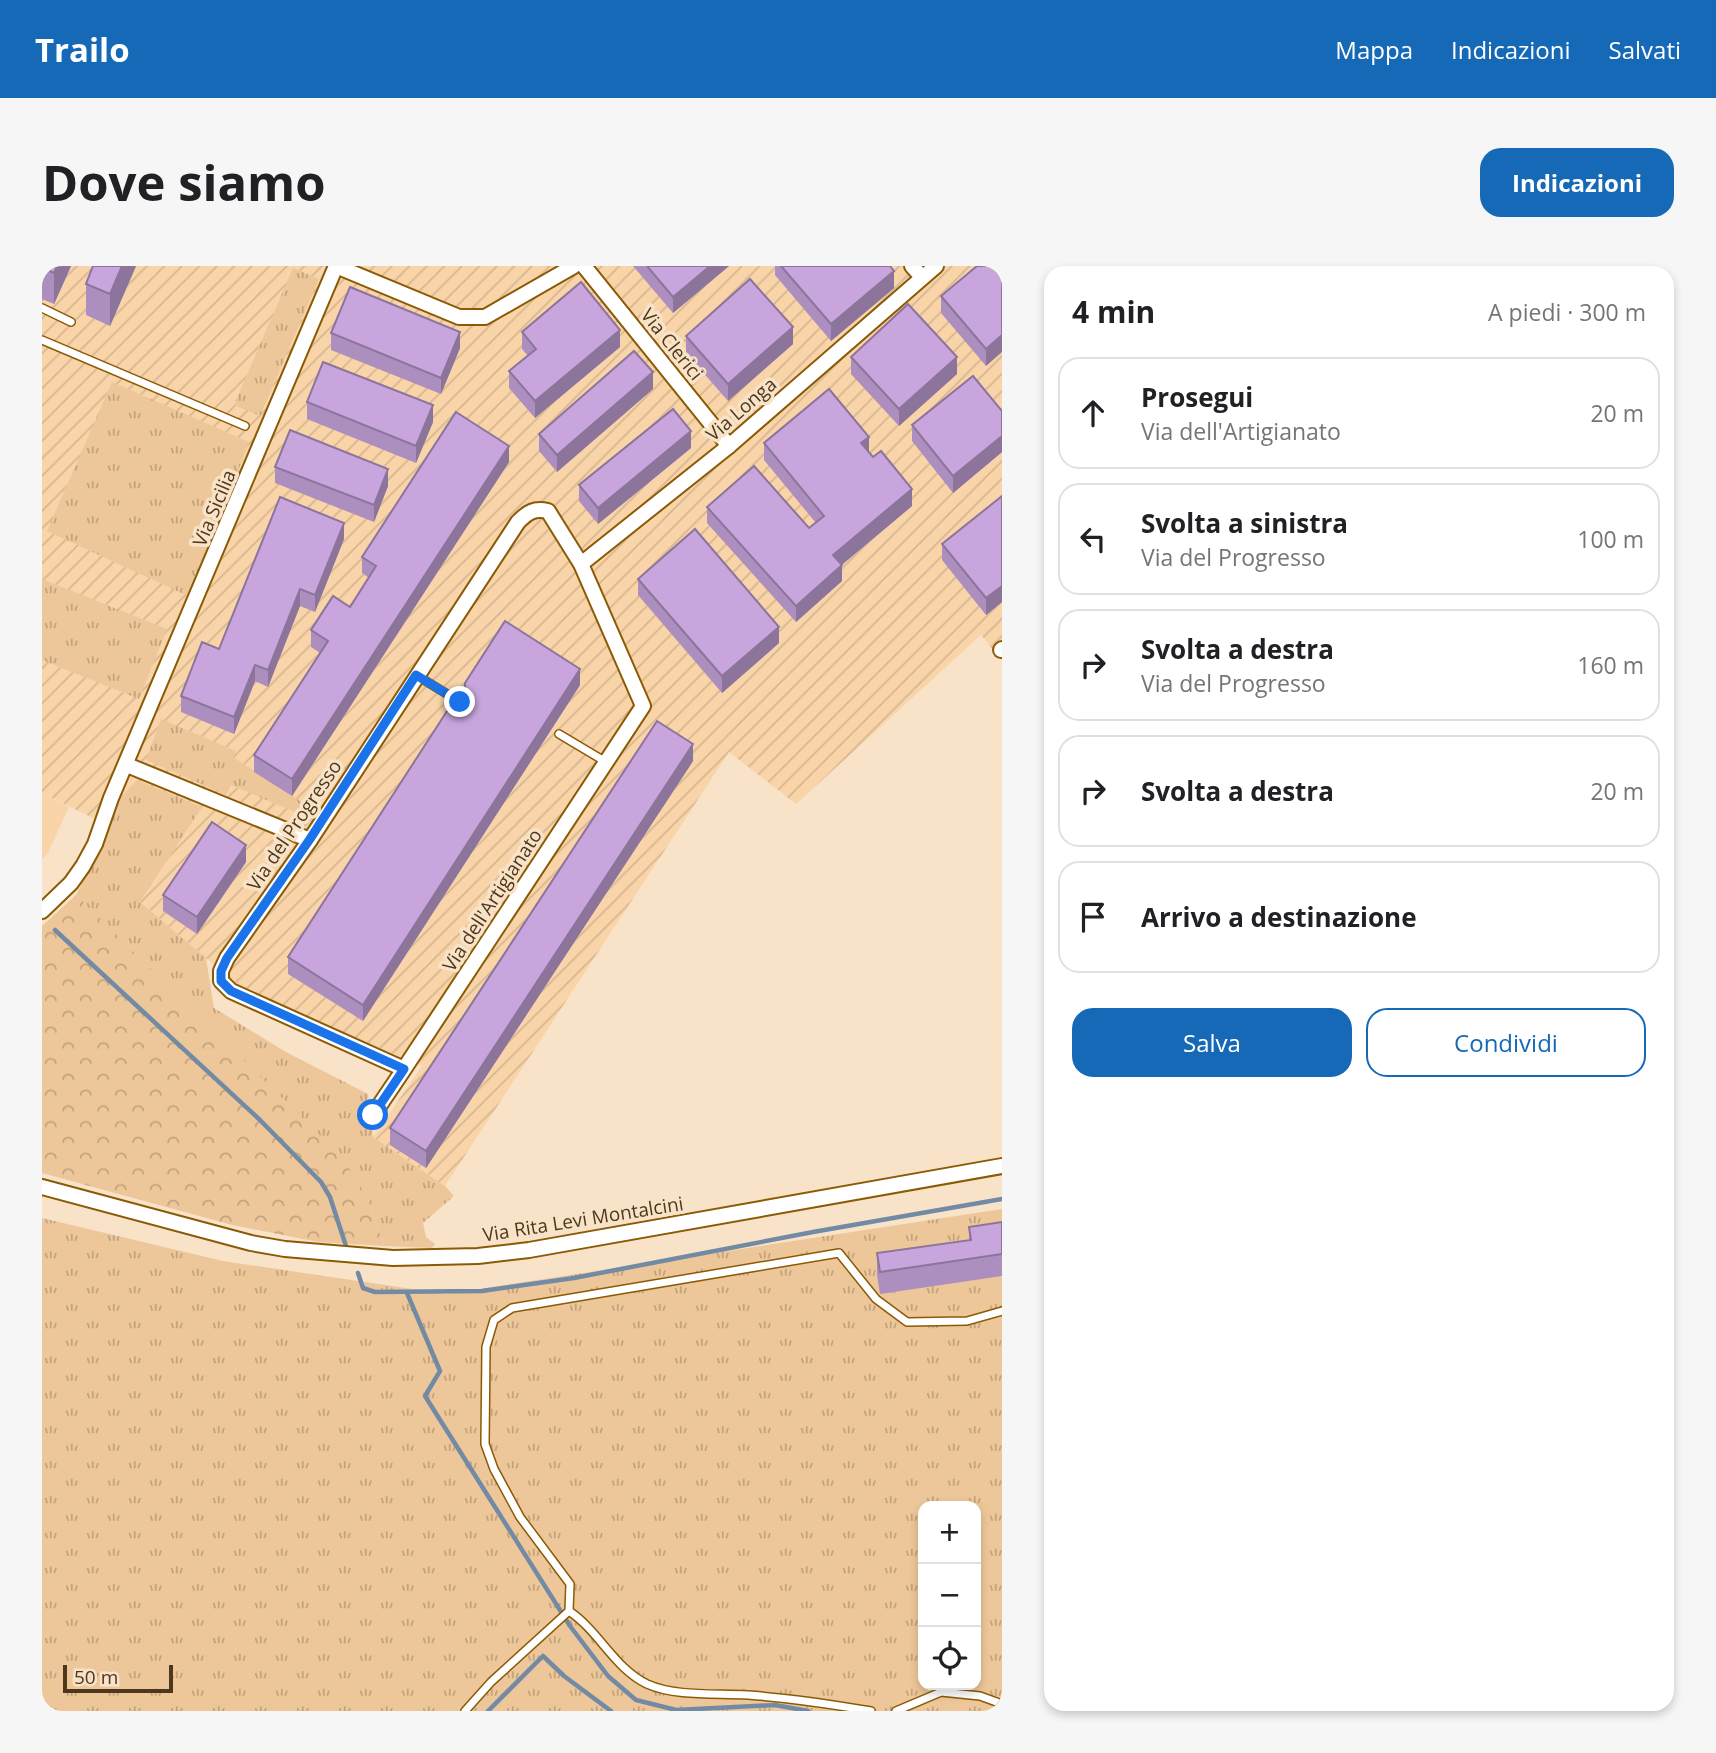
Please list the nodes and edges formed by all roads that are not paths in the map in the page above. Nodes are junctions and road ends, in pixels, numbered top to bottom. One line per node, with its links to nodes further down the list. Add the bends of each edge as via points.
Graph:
1 (336, 266): 2 (street, via 458,317 485,317); 16 (street, Via Sicilia)
2 (574, 266)
3 (584, 266): 10 (street, Via Clerici)
4 (936, 266): 5 (street, Via Longa)
5 (917, 272): 10 (street, Via Longa)
6 (42, 308): 7 (lane)
7 (71, 322)
8 (42, 340): 9 (lane)
9 (246, 426)
10 (729, 446): 11 (street, Via Longa)
11 (580, 564): 12 (street, Via del Progresso, via 548,511 527,513); 15 (street, Via dell'Artigianato, via 643,706)
12 (416, 675): 13 (lane); 17 (street, Via del Progresso)
13 (460, 702)
14 (559, 734): 15 (lane)
15 (606, 762): 19 (street, Via dell'Artigianato)
16 (127, 765): 17 (street); 18 (street, Via Sicilia, via 83,866)
17 (310, 839): 19 (street, Via del Progresso, via 227,958 221,981 231,991)
18 (42, 911)
19 (404, 1069): 20 (street, Via dell'Artigianato)
20 (373, 1115)
21 (1002, 1166): 22 (street, Via Rita Levi Montalcini, via 541,1248 406,1258 251,1243)
22 (44, 1188)
23 (1002, 1311): 24 (lane, via 967,1321 907,1322 876,1299 839,1253 512,1308 494,1320 486,1347 485,1444 520,1517 570,1584)
24 (569, 1611): 26 (lane); 27 (lane, via 625,1669 648,1684 690,1693 797,1699)
25 (1002, 1704): 28 (lane, via 980,1696 942,1692)
26 (465, 1711)
27 (871, 1711)
28 (896, 1711)

